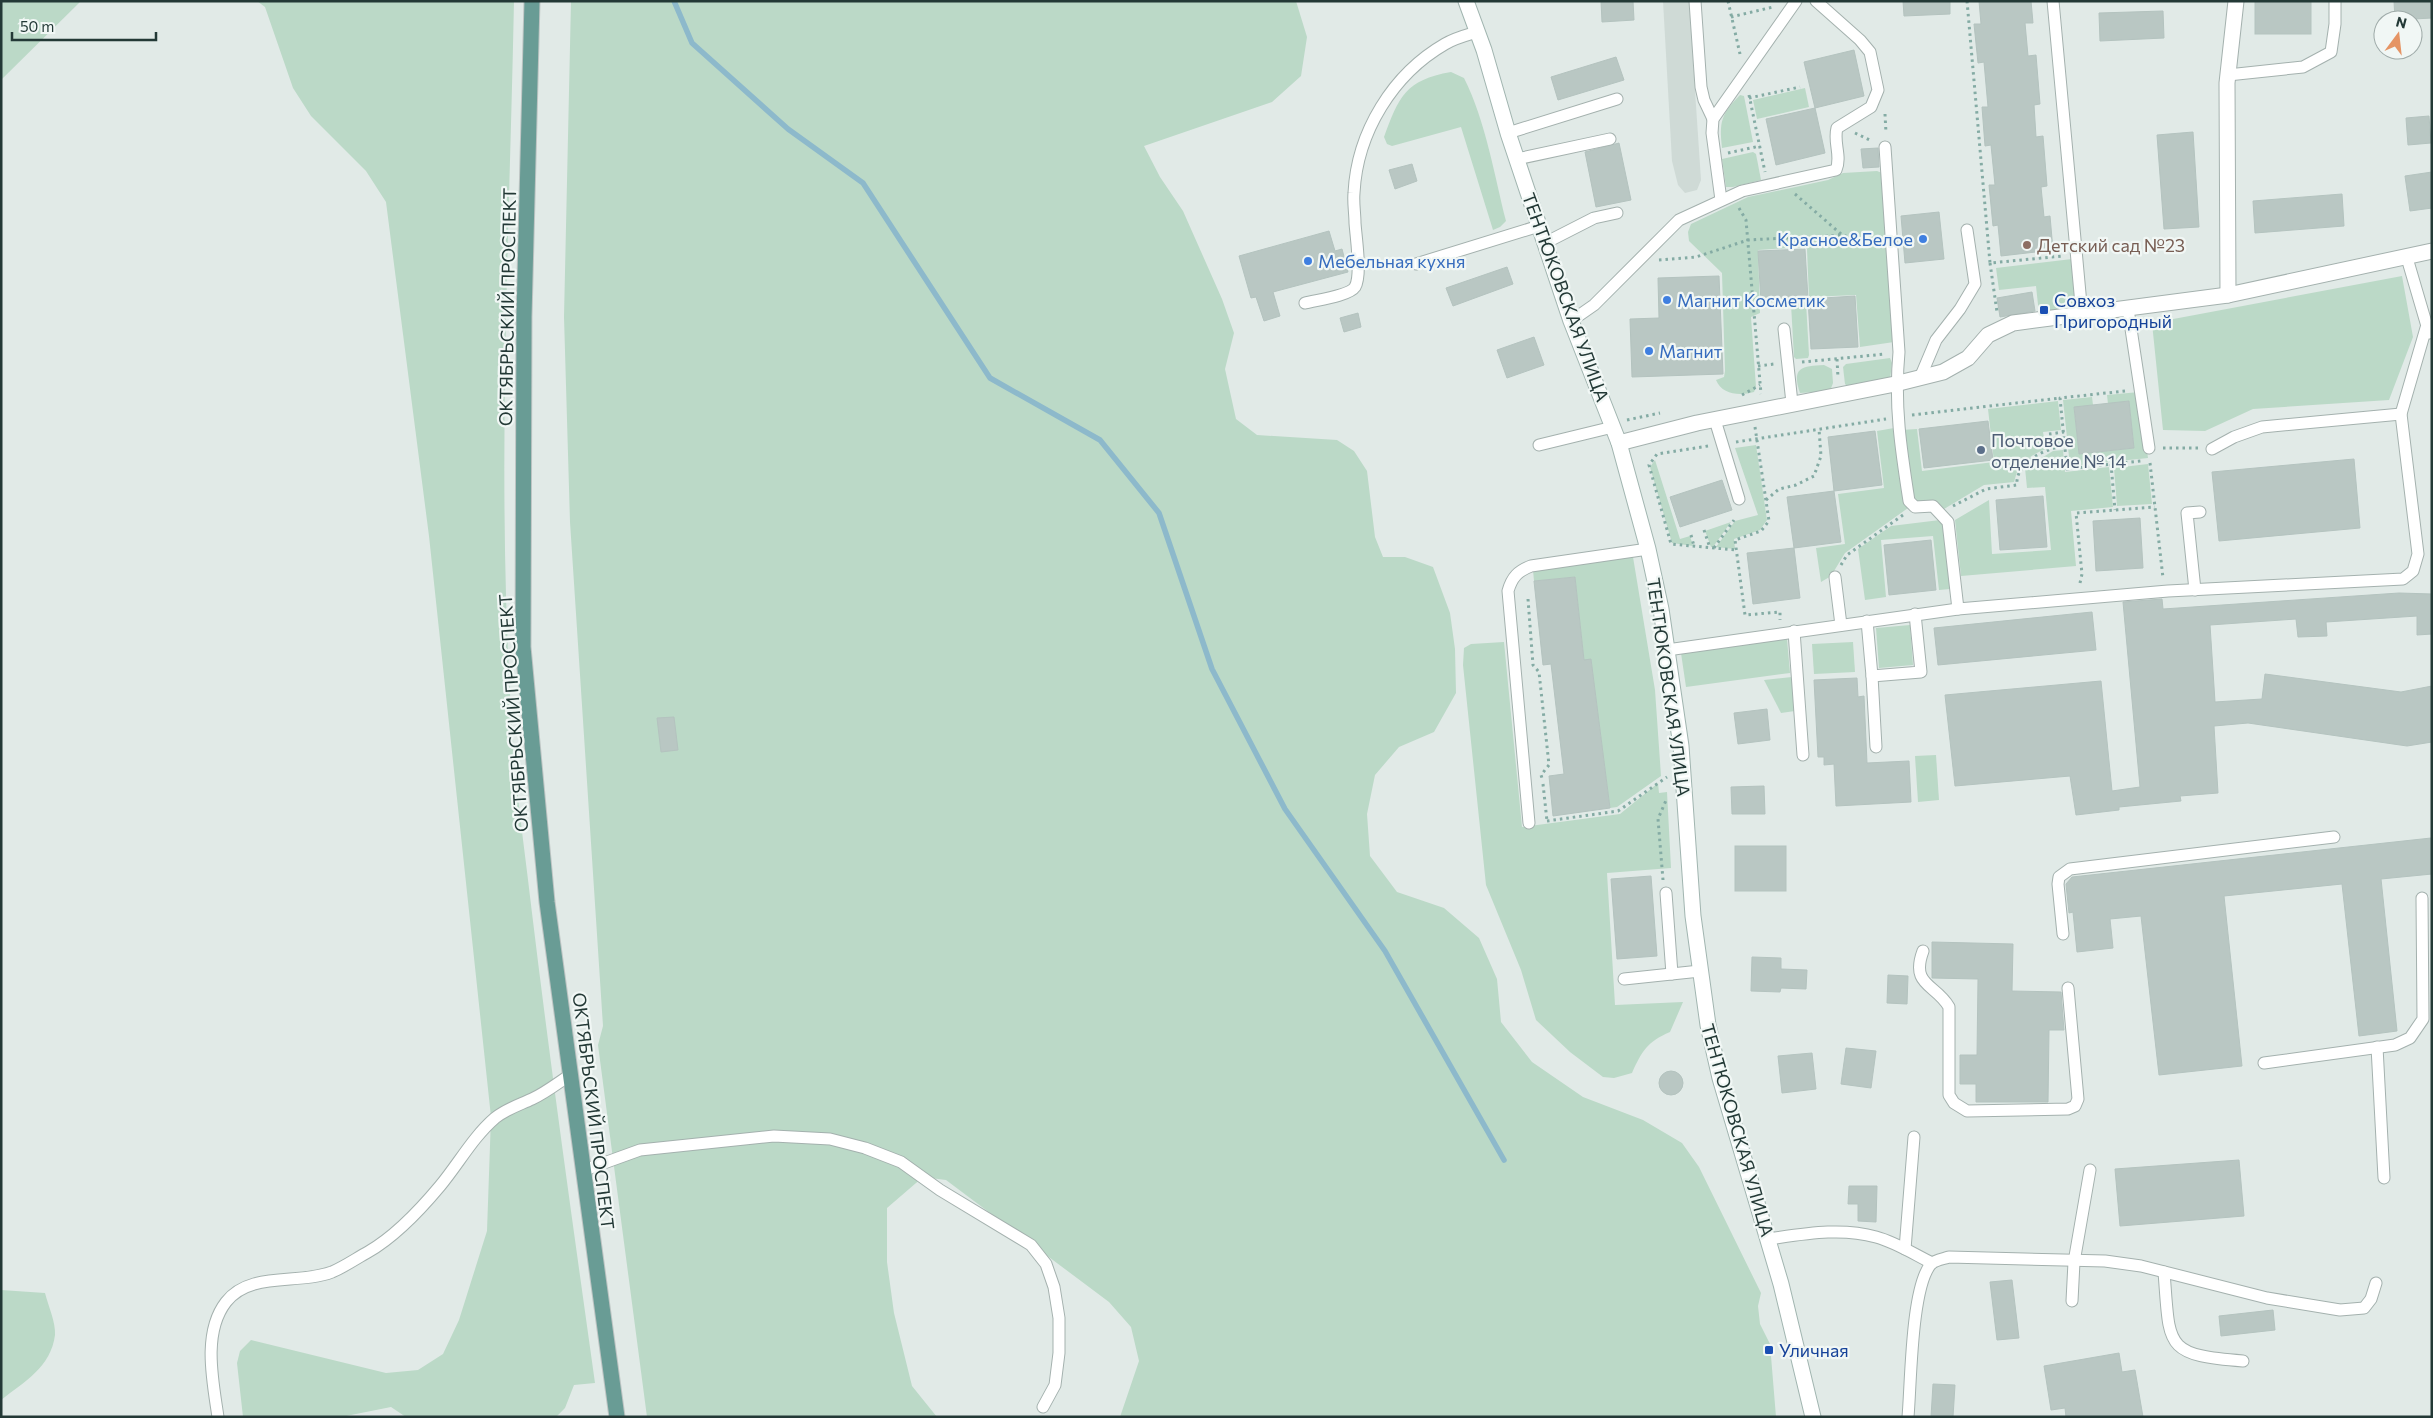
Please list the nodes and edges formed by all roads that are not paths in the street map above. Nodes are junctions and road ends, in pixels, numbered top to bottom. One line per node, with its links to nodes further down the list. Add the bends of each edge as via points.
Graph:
1 (532, 1): 68 (main road, ОКТЯБРЬСКИЙ ПРОСПЕКТ, via 524,317 523,647 547,902)
2 (1466, 1): 9 (street, ТЕНТЮКОВСКАЯ УЛИЦА)
3 (1695, 1): 12 (lane, via 1701,87)
4 (1796, 1): 12 (lane)
5 (1816, 1): 17 (lane, via 1870,52 1878,90 1871,107 1836,128 1834,136 1839,162 1836,170)
6 (2053, 1): 28 (lane)
7 (2236, 1): 10 (street)
8 (2334, 1): 10 (lane, via 2331,52 2303,66)
9 (1477, 32): 13 (street, ТЕНТЮКОВСКАЯ УЛИЦА); 26 (lane, via 1446,43 1407,72 1384,101 1370,127 1356,176 1356,286 1350,292)
10 (2228, 75): 25 (street)
11 (1618, 99): 13 (lane)
12 (1713, 119): 17 (lane, via 1715,155)
13 (1508, 133): 16 (street, ТЕНТЮКОВСКАЯ УЛИЦА)
14 (1610, 139): 16 (lane)
15 (1884, 147): 33 (lane, via 1898,352)
16 (1517, 159): 19 (street, ТЕНТЮКОВСКАЯ УЛИЦА)
17 (1726, 198): 29 (lane, via 1679,220 1594,305)
18 (1617, 213): 21 (lane, via 1594,218)
19 (1539, 226): 21 (street, ТЕНТЮКОВСКАЯ УЛИЦА); 24 (lane)
20 (1968, 230): 32 (lane, via 1975,284 1936,340)
21 (1545, 243): 29 (street, ТЕНТЮКОВСКАЯ УЛИЦА)
22 (2432, 251): 23 (street)
23 (2407, 258): 25 (street); 31 (lane)
24 (1416, 264)
25 (2228, 295): 27 (street)
26 (1305, 303)
27 (2128, 309): 28 (street); 40 (lane)
28 (2082, 315): 32 (street, via 2013,323 1988,335 1968,358 1943,372)
29 (1572, 321): 37 (street, ТЕНТЮКОВСКАЯ УЛИЦА)
30 (1784, 329): 34 (lane)
31 (2429, 332): 35 (lane)
32 (1920, 378): 33 (street)
33 (1896, 384): 34 (street); 47 (lane, via 1897,417 1909,501 1915,507 1933,506 1948,522)
34 (1792, 404): 36 (street)
35 (2401, 414): 41 (lane, via 2262,427); 46 (lane, via 2418,554 2413,571 2403,579)
36 (1715, 420): 38 (street); 42 (lane)
37 (1613, 427): 38 (street, ТЕНТЮКОВСКАЯ УЛИЦА); 39 (lane)
38 (1619, 443): 44 (street, ТЕНТЮКОВСКАЯ УЛИЦА)
39 (1539, 445)
40 (2149, 448)
41 (2212, 449)
42 (1739, 499)
43 (2200, 512): 46 (lane, via 2187,513)
44 (1648, 549): 52 (street, ТЕНТЮКОВСКАЯ УЛИЦА); 56 (lane, via 1531,566 1519,571 1511,581 1508,591)
45 (1835, 577): 50 (lane)
46 (2194, 590): 47 (lane)
47 (1958, 609): 48 (lane)
48 (1915, 614): 49 (lane); 53 (lane, via 1921,672)
49 (1867, 621): 50 (lane); 53 (lane)
50 (1841, 625): 51 (lane)
51 (1794, 631): 52 (lane); 55 (lane)
52 (1668, 650): 62 (street, ТЕНТЮКОВСКАЯ УЛИЦА, via 1681,746)
53 (1872, 676): 54 (lane)
54 (1876, 747)
55 (1803, 755)
56 (1529, 823)
57 (2334, 837): 60 (lane, via 2070,869 2059,877 2058,884)
58 (1666, 893): 63 (lane)
59 (2422, 898): 66 (lane, via 2423,1019 2410,1038 2395,1045)
60 (2063, 934)
61 (1923, 952): 65 (lane, via 1920,974 1949,1007 1950,1095 1967,1111 2078,1108)
62 (1700, 971): 63 (lane); 73 (street, ТЕНТЮКОВСКАЯ УЛИЦА, via 1720,1078)
63 (1672, 974): 64 (lane)
64 (1624, 979)
65 (2068, 988)
66 (2377, 1047): 67 (lane); 72 (lane)
67 (2264, 1063)
68 (570, 1075): 71 (main road, ОКТЯБРЬСКИЙ ПРОСПЕКТ); 82 (lane, via 496,1118 402,1227 370,1250 332,1272 247,1285 226,1302 216,1324 211,1349)
69 (1914, 1136): 74 (lane)
70 (2090, 1170): 76 (lane)
71 (582, 1171): 81 (lane, via 640,1150 774,1136 830,1139 902,1162 940,1190 1031,1245 1046,1264 1059,1318 1059,1353 1055,1385); 83 (main road, ОКТЯБРЬСКИЙ ПРОСПЕКТ)
72 (2384, 1178)
73 (1768, 1239): 74 (lane, via 1811,1232 1855,1232 1878,1237); 84 (street, ТЕНТЮКОВСКАЯ УЛИЦА)
74 (1905, 1249): 75 (lane)
75 (1932, 1262): 76 (lane, via 1949,1257); 85 (lane, via 1923,1277 1919,1295)
76 (2074, 1262): 77 (lane, via 2105,1261); 79 (lane)
77 (2164, 1272): 78 (lane, via 2267,1298 2340,1310 2364,1308); 80 (lane, via 2168,1327 2173,1341 2195,1355)
78 (2376, 1283)
79 (2072, 1301)
80 (2243, 1361)
81 (1043, 1407)
82 (218, 1417)
83 (617, 1417)
84 (1813, 1417)
85 (1908, 1417)

